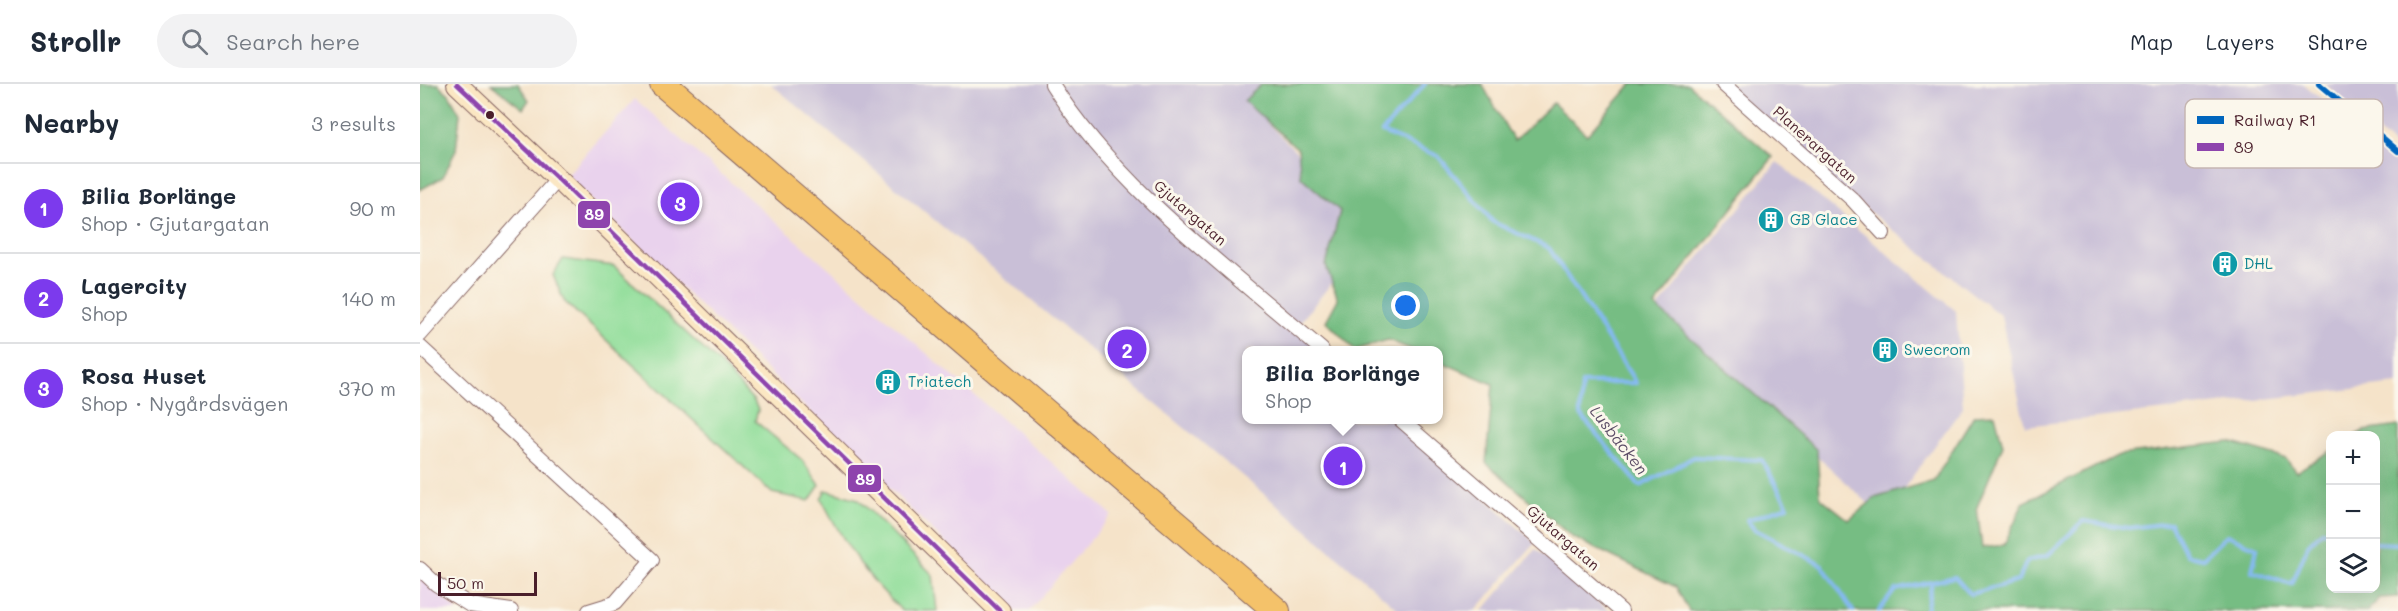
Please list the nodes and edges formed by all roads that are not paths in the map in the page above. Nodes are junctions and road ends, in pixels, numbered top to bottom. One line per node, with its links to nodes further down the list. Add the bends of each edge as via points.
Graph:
1 (457, 84): 6 (street)
2 (644, 84): 16 (highway)
3 (663, 84): 17 (highway)
4 (1052, 84): 9 (street, Gjutargatan, via 1124,177)
5 (1723, 84): 7 (street, Planerargatan, via 1853,200)
6 (558, 179): 8 (street); 15 (street)
7 (1883, 233)
8 (420, 335)
9 (1316, 346)
10 (420, 347): 14 (street, via 652,560 615,603)
11 (1406, 424): 18 (street, Gjutargatan)
12 (420, 569): 13 (street, via 470,605)
13 (511, 611)
14 (589, 611)
15 (1000, 611)
16 (1256, 611)
17 (1277, 611)
18 (1621, 611)

